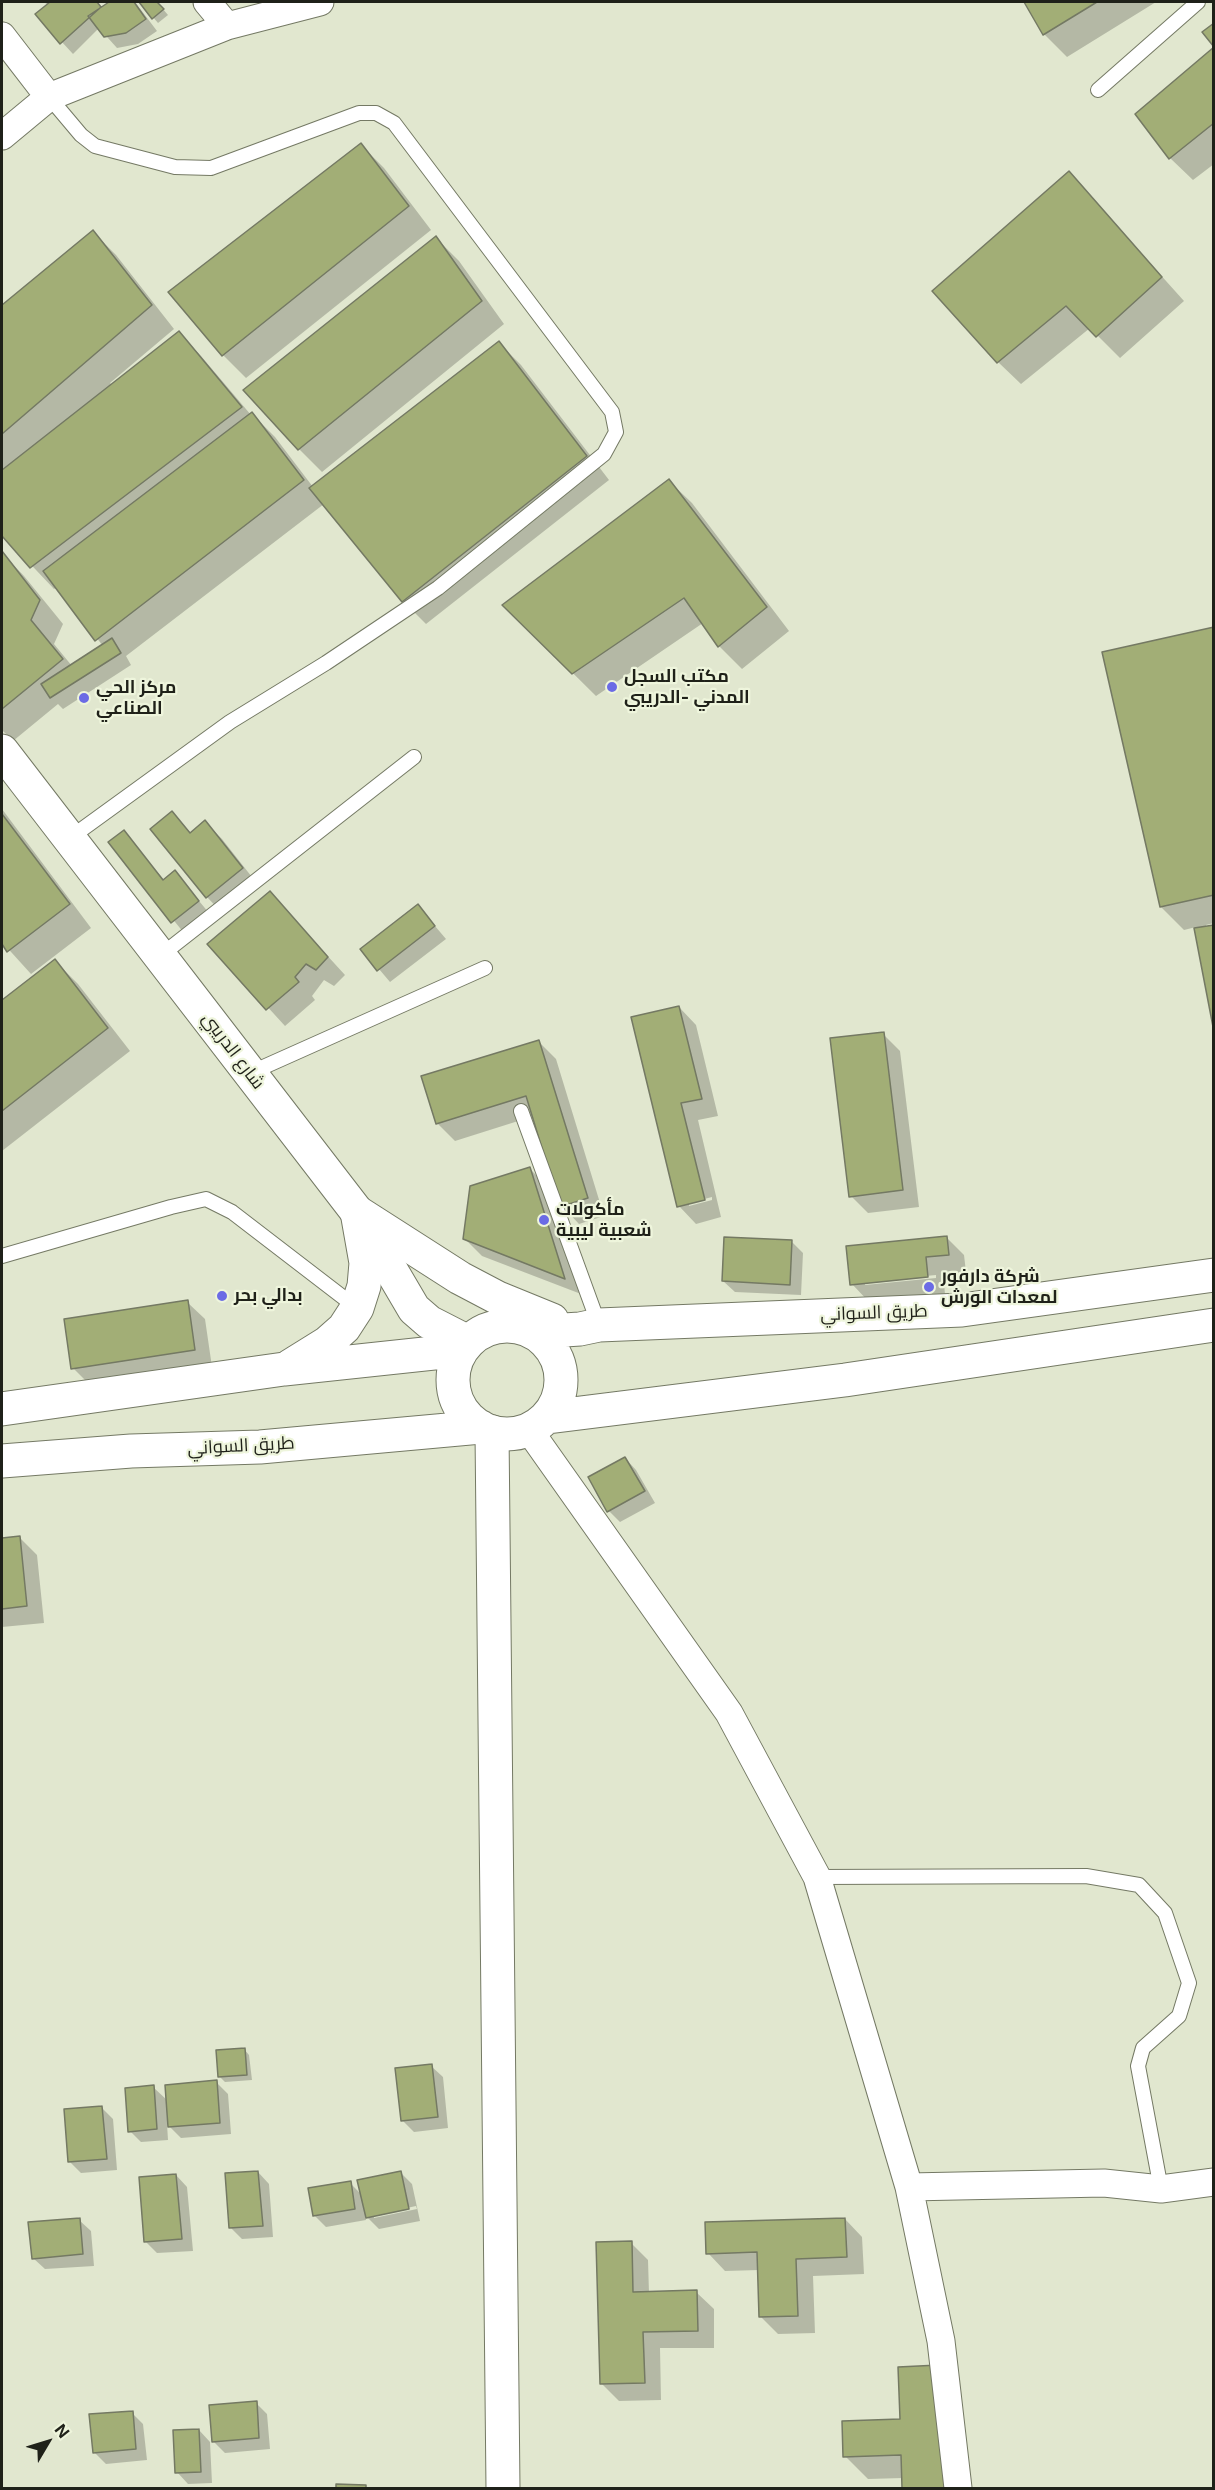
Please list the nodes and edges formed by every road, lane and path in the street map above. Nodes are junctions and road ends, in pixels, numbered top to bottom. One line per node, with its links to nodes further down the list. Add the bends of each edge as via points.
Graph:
1 (207, 2): 4 (street)
2 (320, 2): 4 (street)
3 (1198, 2): 6 (lane)
4 (227, 26): 7 (street)
5 (2, 36): 7 (street)
6 (1098, 90)
7 (49, 97): 8 (street); 11 (lane, via 95,147 175,167 211,168 359,113 376,113 394,123 612,412 616,432 604,454 438,588 230,722)
8 (2, 136)
9 (2, 751): 11 (main road, شارع الدريبي)
10 (414, 758): 12 (lane)
11 (70, 838): 12 (main road, شارع الدريبي)
12 (160, 956): 14 (main road, شارع الدريبي)
13 (485, 968): 14 (lane)
14 (250, 1073): 16 (main road, شارع الدريبي)
15 (521, 1111): 21 (lane)
16 (357, 1212): 19 (main road, via 366,1263); 21 (main road, via 498,1298 538,1315); 23 (main road, شارع الدريبي, via 414,1309)
17 (2, 1256): 19 (lane, via 206,1199 232,1212)
18 (1214, 1275): 21 (main road, طريق السواني, via 962,1310)
19 (357, 1308): 24 (main road, via 344,1328 327,1343)
20 (1214, 1325): 26 (main road)
21 (589, 1327): 22 (main road, طريق السواني)
22 (533, 1332): 23 (main road, via 517,1326 499,1326 482,1332); 26 (main road, via 552,1348 561,1371 559,1396)
23 (465, 1346): 24 (main road); 27 (main road, via 453,1373 456,1399 470,1420)
24 (285, 1369): 25 (main road)
25 (2, 1409)
26 (538, 1424): 27 (main road, via 511,1434); 29 (street, via 729,1713)
27 (486, 1430): 28 (main road, طريق السواني); 33 (main road)
28 (2, 1461)
29 (817, 1877): 31 (street); 32 (lane, via 1086,1876 1139,1885 1165,1913 1189,1983 1179,2016 1143,2048 1138,2066)
30 (1214, 2182): 32 (street)
31 (909, 2187): 32 (street, via 1104,2183); 34 (street, via 941,2341)
32 (1161, 2189)
33 (503, 2488)
34 (958, 2488)

